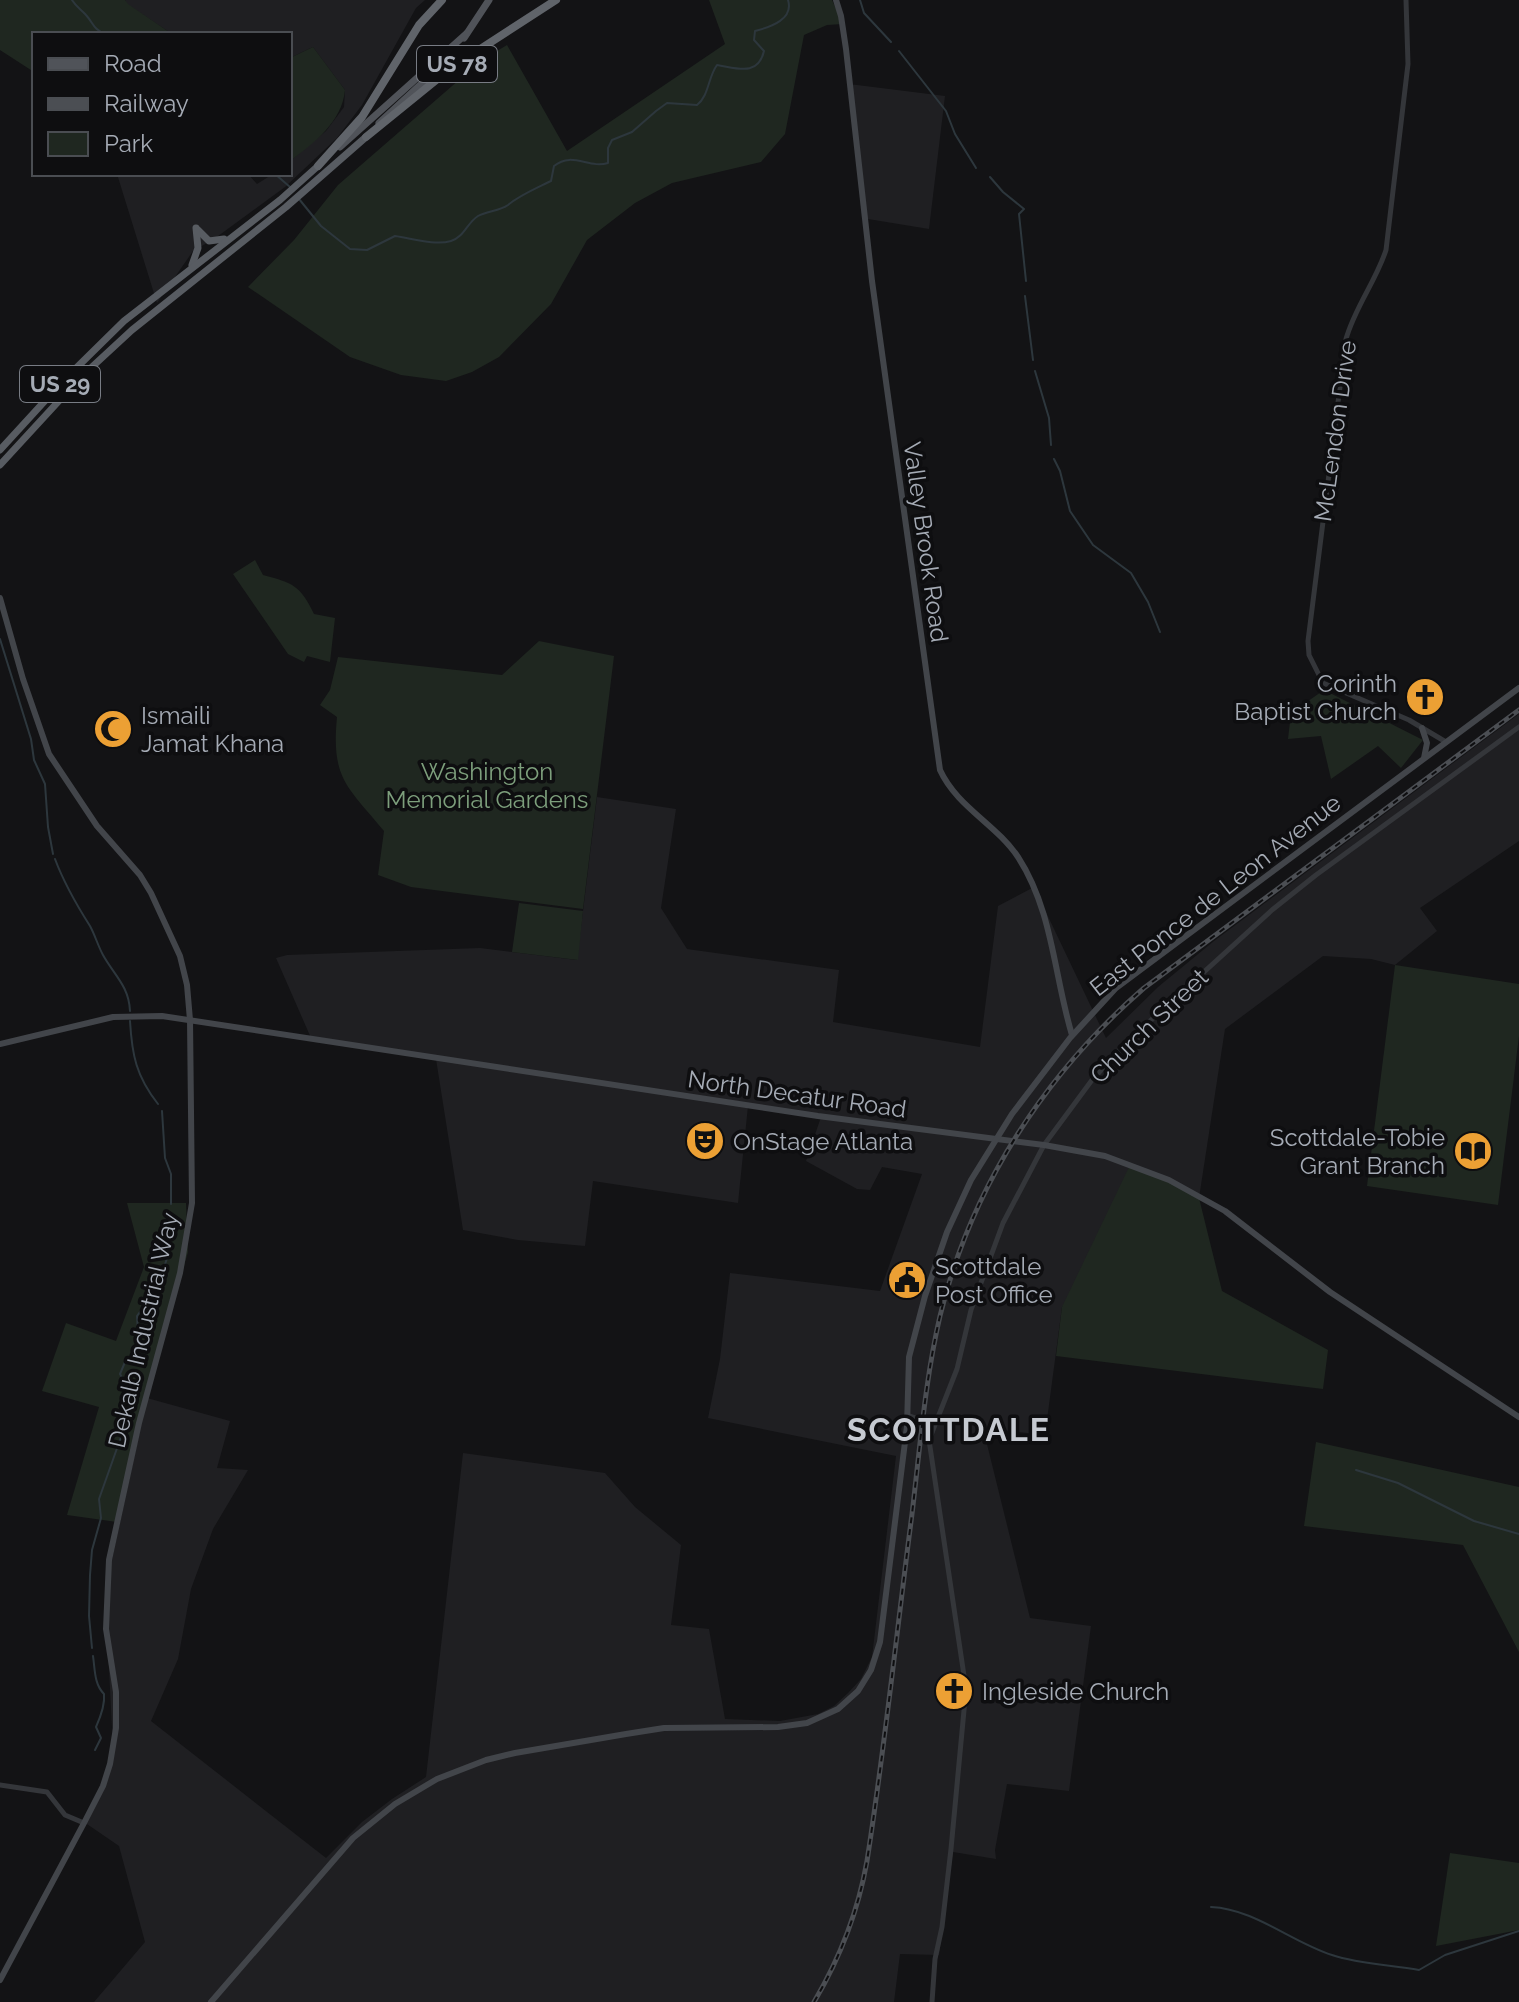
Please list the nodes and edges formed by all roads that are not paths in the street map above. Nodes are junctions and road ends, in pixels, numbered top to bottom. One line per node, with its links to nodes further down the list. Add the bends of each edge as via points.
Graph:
1 (442, 0): 8 (highway, US 78, via 419,25 362,117)
2 (489, 0): 6 (main road, US 29)
3 (556, 0): 7 (highway, US 78, via 451,68)
4 (836, 0): 20 (main road, Valley Brook Road, via 940,770 954,793 1007,841 1034,887 1049,927)
5 (1406, 0): 16 (street, McLendon Drive, via 1408,64 1386,250 1346,339 1308,641 1323,683)
6 (466, 34): 7 (main road, US 29, via 447,60); 8 (main road, US 29)
7 (366, 137): 12 (highway, US 29, via 132,330)
8 (318, 166): 9 (highway, US 29)
9 (231, 237): 10 (highway, US 29); 10 (highway, via 209,241 196,228 197,253)
10 (190, 269): 11 (highway, US 29, via 124,321)
11 (0, 450)
12 (0, 465)
13 (0, 598): 19 (main road, Dekalb Industrial Way, via 49,754 158,904 180,956)
14 (1519, 688): 17 (main road, East Ponce de Leon Avenue)
15 (1519, 727): 23 (street, Church Street, via 1272,910 1115,1053)
16 (1422, 728): 17 (street, McLendon Drive); 18 (main road)
17 (1446, 742): 18 (main road, East Ponce de Leon Avenue)
18 (1424, 758): 20 (main road, East Ponce de Leon Avenue, via 1130,976)
19 (190, 1020): 21 (main road, North Decatur Road, via 113,1017); 22 (main road, North Decatur Road); 28 (main road, Dekalb Industrial Way, via 192,1203 180,1273 112,1540 106,1629 116,1728 103,1786)
20 (1072, 1035): 22 (main road, East Ponce de Leon Avenue)
21 (0, 1044)
22 (996, 1139): 23 (main road, North Decatur Road); 24 (main road, East Ponce de Leon Avenue, via 959,1203 925,1296 907,1367)
23 (1044, 1145): 25 (main road, North Decatur Road, via 1120,1161 1202,1197 1330,1292); 26 (street, Church Street, via 990,1253 957,1369)
24 (907, 1415): 26 (street, via 921,1420); 30 (main road, East Ponce de Leon Avenue, via 880,1642 867,1679 838,1709 788,1726 664,1728 557,1745 486,1760 437,1779 353,1838)
25 (1519, 1417)
26 (929, 1440): 31 (street, via 966,1689)
27 (0, 1785): 28 (street, via 47,1792 65,1815)
28 (84, 1823): 29 (main road, Dekalb Industrial Way)
29 (0, 1980)
30 (211, 2002)
31 (932, 2002)

